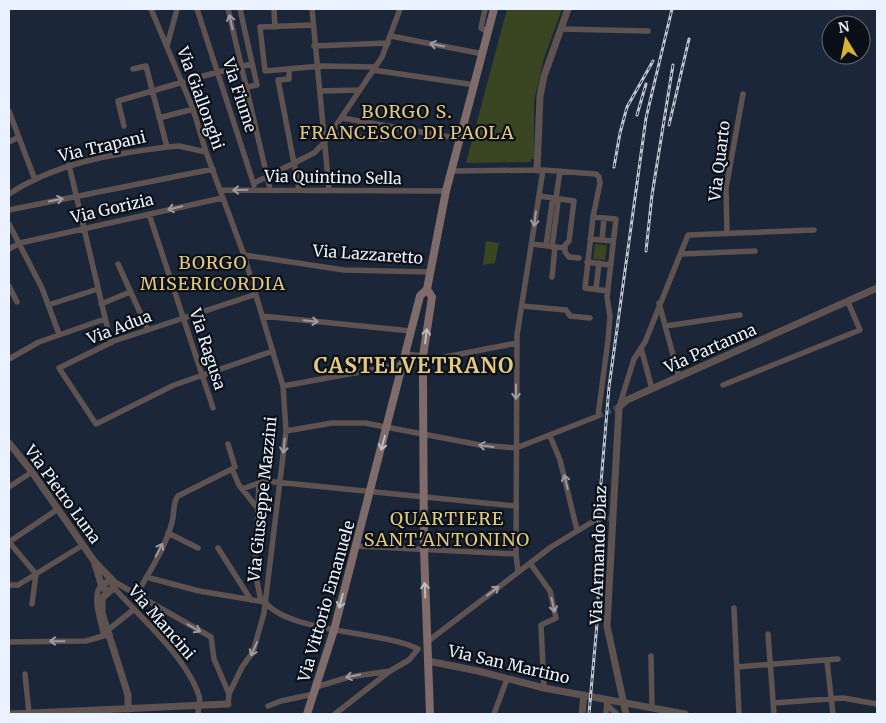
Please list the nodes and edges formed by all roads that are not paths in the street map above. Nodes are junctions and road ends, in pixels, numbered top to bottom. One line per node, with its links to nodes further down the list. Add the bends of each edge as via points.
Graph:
1 (151, 9): 19 (street, Via Giallonghi)
2 (177, 9): 19 (street)
3 (197, 9): 28 (street, Via Fiume)
4 (228, 9): 23 (street, one-way to 4)
5 (240, 9): 22 (street)
6 (274, 9): 13 (street)
7 (312, 9): 12 (street)
8 (400, 9): 17 (street)
9 (485, 9): 16 (street, via 481,28)
10 (494, 9): 16 (main road)
11 (568, 9): 14 (street)
12 (312, 25): 13 (street); 20 (street)
13 (275, 26): 27 (street, via 260,27 266,71)
14 (561, 29): 15 (street); 53 (street, via 540,96)
15 (648, 31)
16 (488, 32): 21 (main road)
17 (392, 36): 18 (street); 21 (street, one-way to 17)
18 (388, 43): 20 (street); 26 (street)
19 (167, 46): 30 (street, Via Giallonghi)
20 (314, 46): 24 (street)
21 (483, 54): 31 (main road)
22 (251, 64): 23 (street); 32 (street, via 257,85)
23 (241, 66): 28 (street); 32 (street)
24 (316, 68): 26 (street); 27 (street); 33 (street)
25 (133, 69): 35 (street, via 146,66)
26 (374, 69): 31 (street); 34 (street)
27 (289, 70): 50 (street, via 289,78 278,80)
28 (218, 72): 29 (street); 58 (street, Via Fiume)
29 (203, 76)
30 (183, 82): 35 (street); 37 (street, Via Giallonghi)
31 (474, 85): 44 (main road)
32 (246, 87): 56 (street)
33 (320, 90): 34 (street); 47 (street)
34 (360, 90): 40 (street)
35 (153, 91): 39 (street); 41 (street, via 118,101)
36 (742, 94): 76 (street, Via Quarto, via 726,188)
37 (194, 109): 39 (street); 49 (street, Via Giallonghi)
38 (9, 111): 43 (street)
39 (159, 118): 48 (street)
40 (342, 118): 42 (street); 44 (street)
41 (124, 126)
42 (331, 135): 45 (street); 47 (street)
43 (19, 137): 46 (street); 57 (street)
44 (461, 139): 54 (main road)
45 (384, 140)
46 (9, 142)
47 (325, 142): 50 (street, via 314,153); 61 (street)
48 (166, 147): 49 (street, Via Trapani, via 179,146); 51 (street, Via Trapani)
49 (206, 152): 52 (street, Via Giallonghi)
50 (294, 163): 56 (street); 60 (street)
51 (69, 165): 57 (street, Via Trapani); 65 (street)
52 (213, 169): 62 (street, Via Giallonghi); 65 (street)
53 (540, 170): 54 (street); 55 (street); 66 (street)
54 (453, 171): 63 (main road)
55 (560, 171): 68 (street); 71 (street, via 596,174 599,177)
56 (267, 176): 58 (street); 59 (street)
57 (34, 180): 64 (street, Via Trapani)
58 (255, 186): 59 (street, Via Quintino Sella); 62 (street, Via Quintino Sella, one-way to 62)
59 (270, 189): 60 (street, Via Quintino Sella)
60 (299, 189): 61 (street, Via Quintino Sella)
61 (329, 189): 63 (street, Via Quintino Sella)
62 (220, 190): 67 (street, Via Giallonghi)
63 (446, 191): 93 (main road)
64 (9, 194)
65 (76, 196): 69 (street, one-way to 65); 74 (street)
66 (539, 196): 68 (street); 81 (street, one-way to 81)
67 (222, 198): 70 (street, Via Gorizia, one-way to 70); 87 (street, Via Giuseppe Mazzini)
68 (556, 198): 82 (street); 83 (street, via 574,201 569,241)
69 (9, 210)
70 (149, 214): 74 (street, Via Gorizia); 111 (street, Via Ragusa)
71 (594, 215): 72 (street); 77 (street)
72 (604, 218): 78 (street); 79 (street, via 616,219)
73 (9, 224): 80 (street)
74 (83, 229): 80 (street, Via Gorizia); 97 (street)
75 (814, 230): 76 (street)
76 (727, 233): 86 (street, via 688,235)
77 (590, 239): 78 (street); 89 (street)
78 (602, 240): 79 (street)
79 (613, 241): 92 (street)
80 (20, 243): 84 (street, Via Gorizia); 106 (street)
81 (532, 244): 82 (street); 108 (street)
82 (551, 247): 83 (street); 94 (street)
83 (565, 248): 88 (street, via 569,257)
84 (9, 249)
85 (755, 251): 86 (street)
86 (681, 254): 105 (street)
87 (244, 255): 93 (street, Via Lazzaretto, via 344,270); 102 (street, Via Giuseppe Mazzini)
88 (579, 258)
89 (588, 262): 91 (street); 98 (street, via 585,288)
90 (118, 264): 101 (street)
91 (599, 264): 92 (street); 98 (street)
92 (611, 265): 100 (street)
93 (431, 272): 99 (main road)
94 (552, 276)
95 (9, 286): 103 (street)
96 (877, 288): 104 (street, Via Partanna)
97 (98, 289): 106 (street); 107 (street)
98 (596, 289): 100 (street)
99 (428, 290): 116 (main road, Via Vittorio Emanuele, via 421,295); 123 (main road, one-way to 99, via 432,297)
100 (608, 290): 136 (street, via 610,316 598,416)
101 (130, 292): 107 (street); 115 (street)
102 (256, 294): 110 (street, Via Giuseppe Mazzini); 111 (street, Via Adua)
103 (17, 302)
104 (848, 302): 127 (street, Via Partanna); 128 (street, via 860,330)
105 (659, 303): 114 (street); 120 (street)
106 (48, 304): 117 (street)
107 (101, 304): 113 (street)
108 (522, 306): 112 (street, via 566,310 570,316); 119 (street)
109 (740, 314): 114 (street)
110 (262, 316): 116 (street, one-way to 116); 121 (street, Via Giuseppe Mazzini)
111 (184, 318): 115 (street, Via Adua); 126 (street, Via Ragusa)
112 (590, 318)
113 (105, 319): 117 (street); 118 (street)
114 (666, 326): 127 (street)
115 (148, 330): 118 (street, Via Adua)
116 (411, 331): 122 (main road, Via Vittorio Emanuele)
117 (58, 334): 124 (street)
118 (111, 343): 126 (street, Via Adua, via 59,368 96,424 174,385)
119 (517, 343): 123 (street); 139 (street, one-way to 139)
120 (641, 348): 130 (street); 131 (street, via 634,359)
121 (273, 351): 126 (street); 129 (street, Via Giuseppe Mazzini)
122 (406, 354): 123 (street); 125 (main road, Via Vittorio Emanuele)
123 (423, 358): 135 (main road)
124 (9, 359)
125 (404, 364): 129 (street); 133 (main road, Via Vittorio Emanuele)
126 (203, 375): 132 (street, Via Ragusa)
127 (679, 377): 130 (street, Via Partanna)
128 (723, 385)
129 (283, 386): 134 (street, Via Giuseppe Mazzini)
130 (652, 389): 131 (street, Via Partanna)
131 (619, 407): 193 (street, Via Armando Diaz, via 607,626)
132 (213, 408)
133 (387, 427): 134 (street, via 348,422); 135 (street); 146 (main road, Via Vittorio Emanuele, one-way to 146)
134 (286, 431): 142 (street, Via Giuseppe Mazzini, one-way to 142)
135 (424, 434): 139 (street, one-way to 135); 147 (main road)
136 (550, 436): 139 (street); 152 (street, one-way to 136, via 560,460)
137 (9, 443): 141 (street, Via Pietro Luna)
138 (228, 444): 140 (street, via 235,467)
139 (516, 448): 148 (street)
140 (232, 469): 145 (street); 153 (street, via 183,492 174,501)
141 (32, 472): 144 (street); 149 (street, Via Pietro Luna)
142 (281, 482): 143 (street); 146 (street); 169 (street, Via Giuseppe Mazzini)
143 (259, 483): 145 (street); 150 (street)
144 (9, 487)
145 (242, 489): 150 (street)
146 (370, 493): 147 (street); 156 (main road, Via Vittorio Emanuele)
147 (425, 499): 148 (street); 159 (main road)
148 (516, 506): 160 (street)
149 (58, 509): 154 (street); 155 (street, Via Pietro Luna)
150 (258, 509): 169 (street, via 255,572)
151 (597, 519): 152 (street)
152 (577, 530): 161 (street)
153 (168, 533): 157 (street); 164 (street, one-way to 153)
154 (9, 542): 163 (street)
155 (83, 545): 163 (street); 166 (street, Via Pietro Luna)
156 (356, 546): 159 (street); 173 (main road, Via Vittorio Emanuele, one-way to 173)
157 (198, 548)
158 (218, 548): 168 (street)
159 (424, 550): 160 (street); 178 (main road, one-way to 159)
160 (516, 554): 162 (street)
161 (530, 563): 162 (street); 187 (street, one-way to 187, via 550,591 556,618 541,625)
162 (518, 572): 178 (street, one-way to 162)
163 (36, 574): 165 (street, via 18,585); 170 (street)
164 (146, 577): 167 (street); 168 (street)
165 (9, 585)
166 (109, 586): 167 (street); 172 (street, Via Mancini); 174 (street, via 101,605); 174 (street, via 96,595)
167 (137, 594): 189 (street, one-way to 189, via 211,637 214,659)
168 (251, 600): 169 (street)
169 (263, 602): 173 (street, via 292,618); 189 (street, Via Giuseppe Mazzini, one-way to 189, via 264,613 253,652)
170 (32, 604)
171 (734, 608): 183 (street)
172 (133, 610): 174 (street); 195 (street, Via Mancini, via 175,655 196,690)
173 (334, 630): 177 (street); 188 (main road, Via Vittorio Emanuele)
174 (107, 633): 176 (street, one-way to 176, via 86,642); 201 (street, via 128,695)
175 (768, 634): 182 (street)
176 (9, 642)
177 (418, 649): 178 (street); 184 (street, via 409,660)
178 (427, 649): 186 (street, Via San Martino); 208 (main road)
179 (651, 656): 199 (street)
180 (838, 659): 181 (street)
181 (827, 660): 182 (street); 191 (street)
182 (770, 666): 183 (street); 194 (street)
183 (737, 667): 215 (street)
184 (390, 671): 188 (street, one-way to 188, via 348,677); 207 (street)
185 (25, 674): 203 (street)
186 (507, 678): 187 (street, Via San Martino); 209 (street)
187 (544, 688): 190 (street, Via San Martino)
188 (315, 691): 198 (street); 206 (main road, Via Vittorio Emanuele)
189 (229, 694): 196 (street)
190 (584, 695): 192 (street, Via San Martino); 210 (street)
191 (831, 698): 194 (street); 197 (street); 217 (street)
192 (607, 702): 193 (street, Via San Martino); 211 (street); 212 (street)
193 (624, 702): 199 (street, Via San Martino); 213 (street, Via Armando Diaz)
194 (773, 703): 216 (street)
195 (198, 704): 196 (street); 201 (street); 205 (street, Via Mancini)
196 (228, 704)
197 (877, 704)
198 (268, 706)
199 (652, 708): 202 (street, Via San Martino)
200 (82, 712): 201 (street); 203 (street)
201 (127, 712)
202 (666, 712): 214 (street, Via San Martino)
203 (29, 713): 204 (street)
204 (10, 714)
205 (198, 714)
206 (307, 714)
207 (335, 714)
208 (430, 714)
209 (494, 714)
210 (582, 714)
211 (606, 714)
212 (617, 714)
213 (626, 714)
214 (685, 714)
215 (739, 714)
216 (774, 714)
217 (833, 714)

